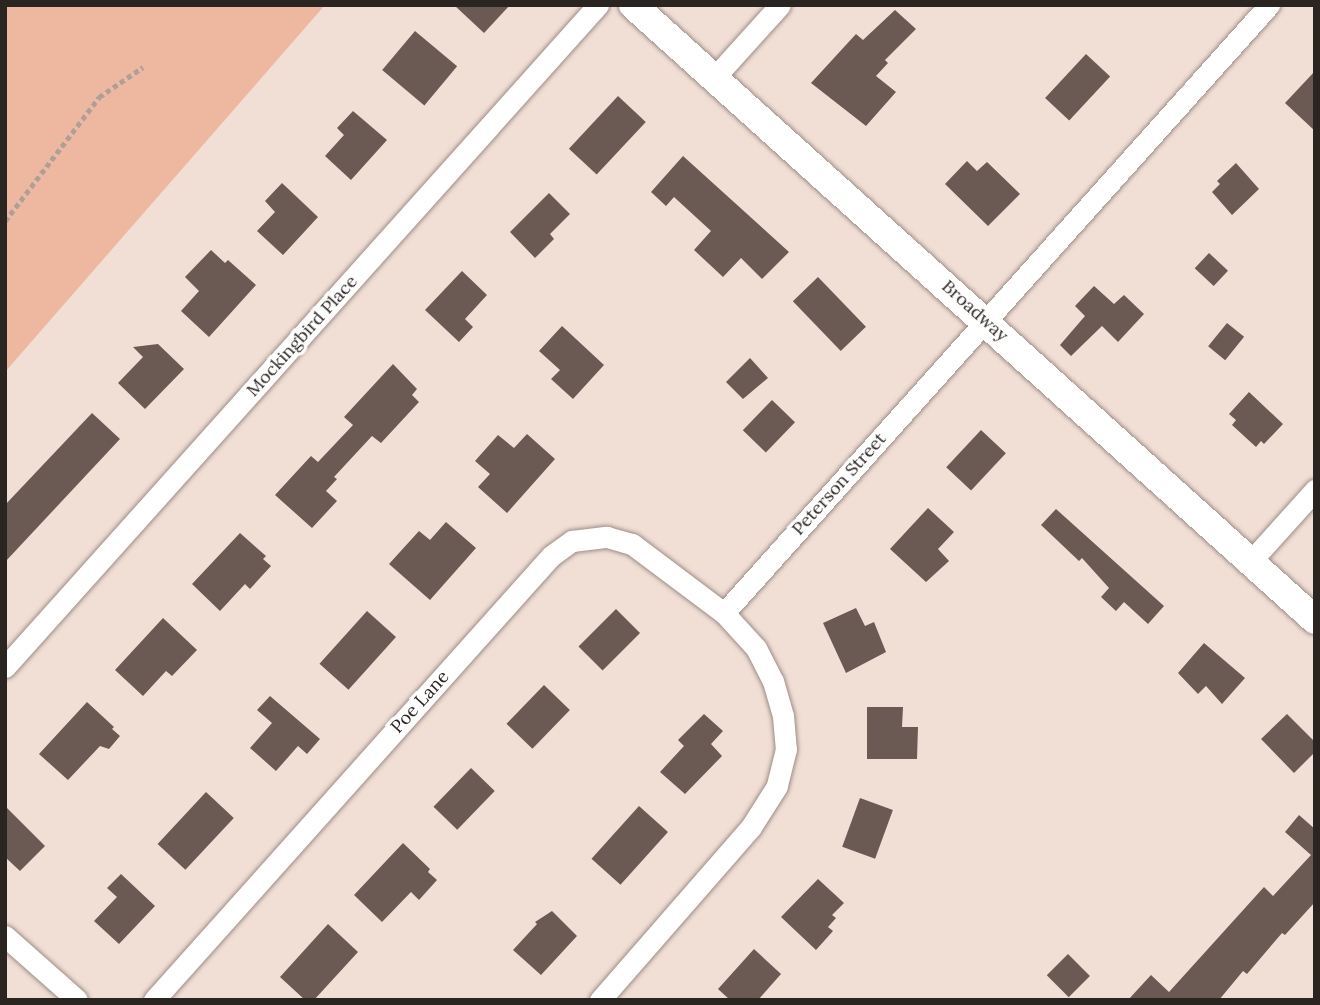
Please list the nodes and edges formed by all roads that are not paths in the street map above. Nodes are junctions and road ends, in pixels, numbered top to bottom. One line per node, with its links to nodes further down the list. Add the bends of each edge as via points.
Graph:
1 (598, 5): 11 (street, Mockingbird Place)
2 (633, 5): 5 (street, Broadway)
3 (780, 5): 5 (street)
4 (1269, 5): 6 (street, Peterson Street)
5 (714, 78): 6 (street, Broadway)
6 (985, 320): 8 (street, Broadway); 9 (street, Peterson Street)
7 (1315, 490): 8 (street)
8 (1251, 561): 10 (street, Broadway)
9 (724, 613): 14 (street, Poe Lane, via 632,544 595,537 562,547); 15 (street, via 756,648 773,681 786,749 777,786 751,827)
10 (1315, 620)
11 (5, 667)
12 (5, 936): 13 (street)
13 (77, 1000)
14 (154, 1000)
15 (600, 1000)

